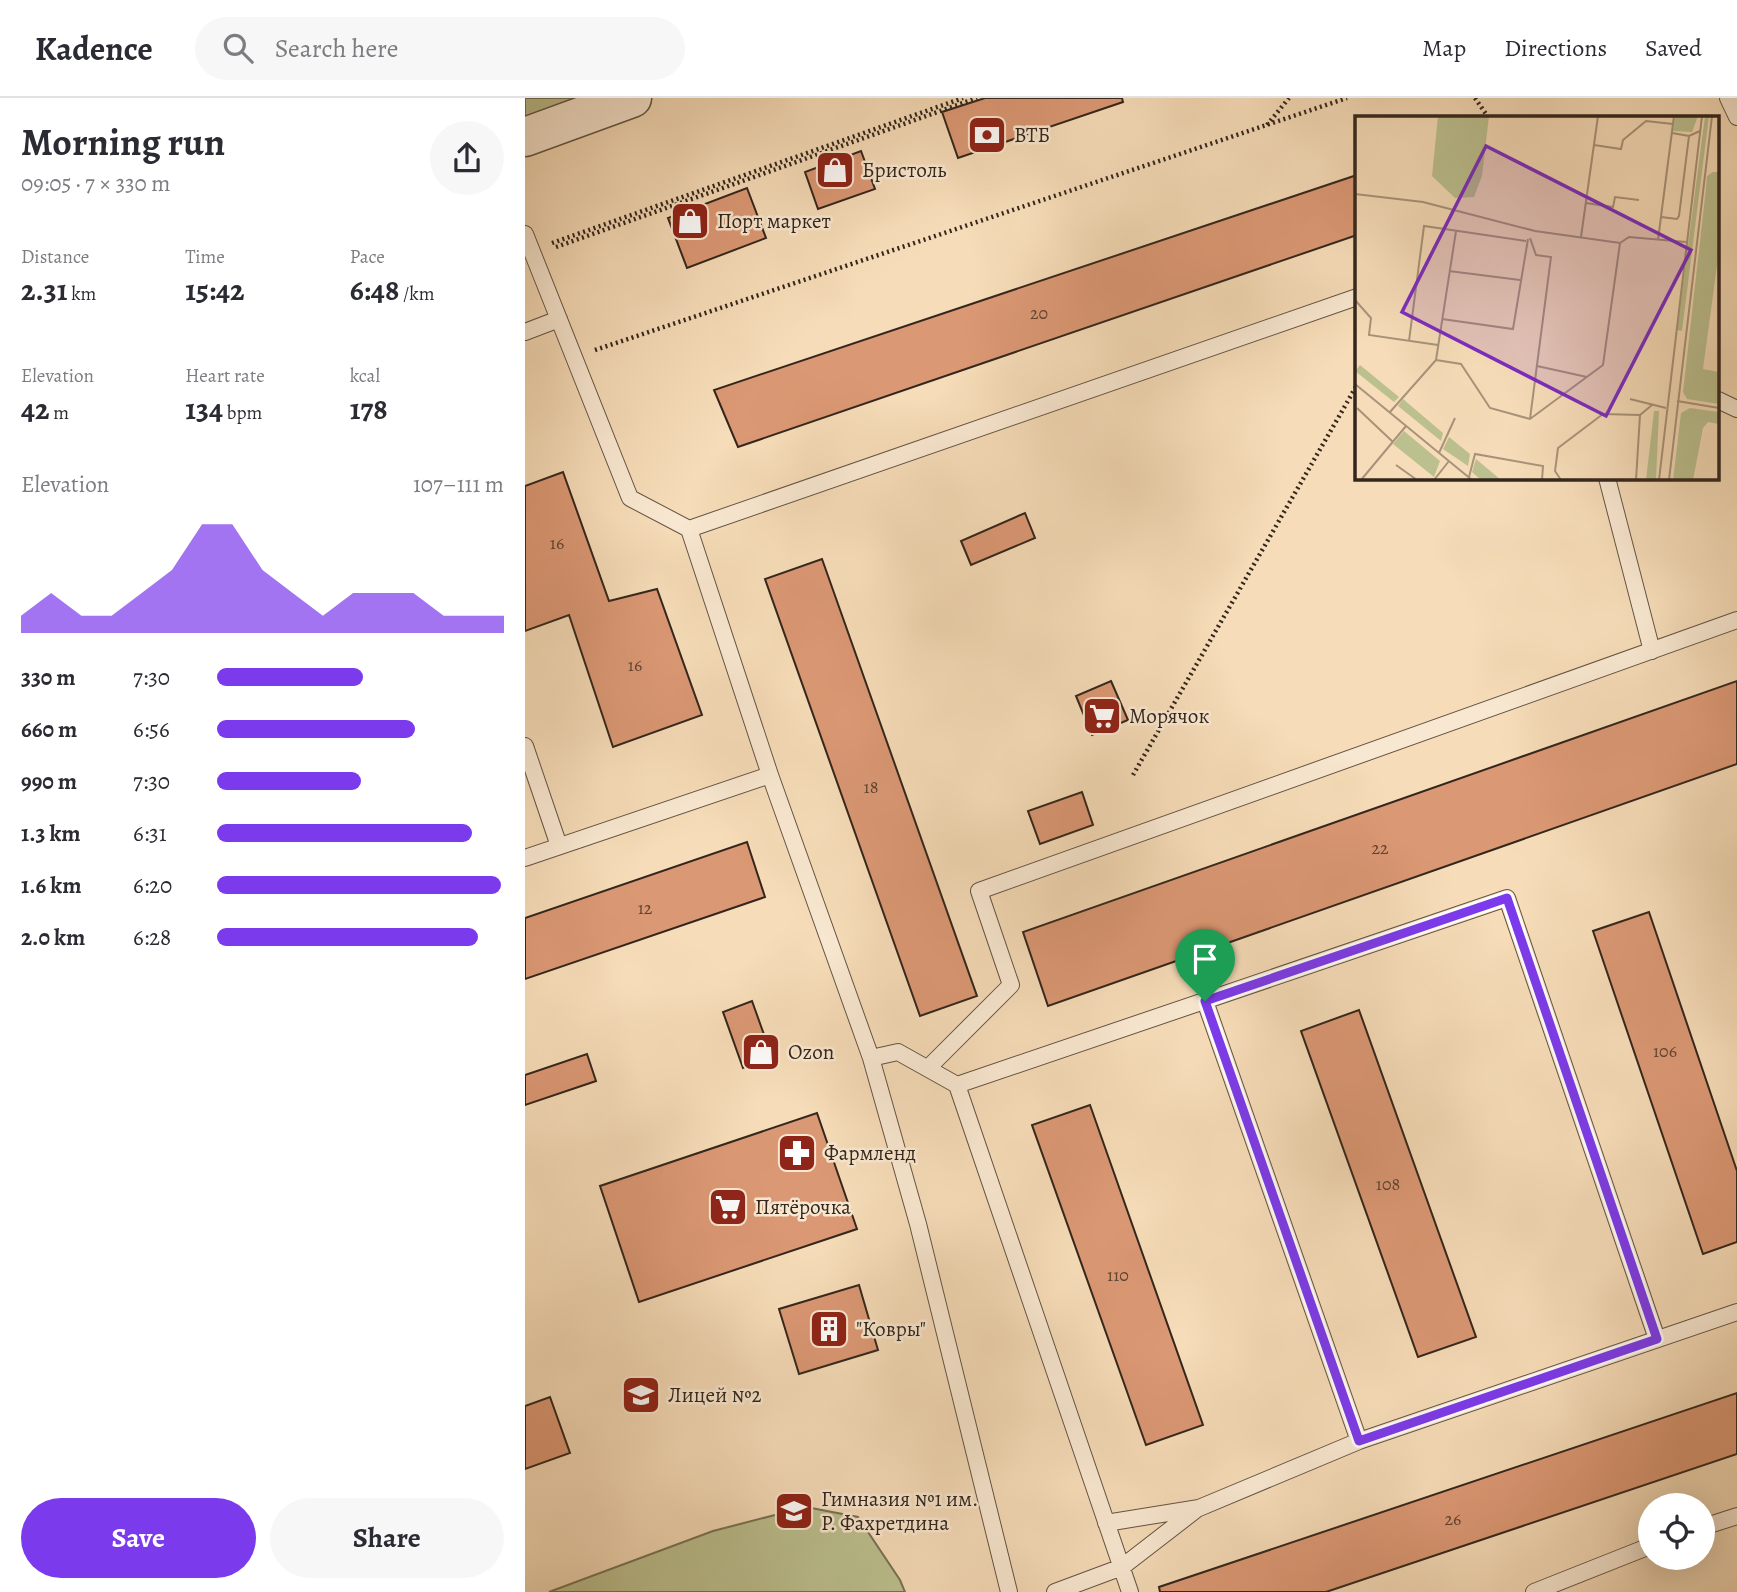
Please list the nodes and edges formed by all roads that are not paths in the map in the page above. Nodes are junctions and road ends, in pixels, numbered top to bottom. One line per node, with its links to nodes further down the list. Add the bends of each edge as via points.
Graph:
1 (632, 98): 4 (street)
2 (1728, 98): 3 (lane)
3 (1737, 117)
4 (525, 137)
5 (525, 234): 7 (lane)
6 (1355, 299): 12 (lane)
7 (559, 320): 8 (lane); 12 (lane, via 630,498)
8 (525, 332)
9 (1719, 400): 10 (lane)
10 (1737, 409)
11 (1608, 480): 14 (lane)
12 (689, 529): 16 (lane)
13 (1737, 620): 14 (lane)
14 (1652, 651): 21 (lane, via 979,891 1011,985)
15 (525, 746): 17 (lane)
16 (770, 775): 17 (lane); 20 (lane)
17 (559, 846): 18 (lane)
18 (525, 858)
19 (1205, 1001): 22 (lane); 24 (lane, via 1507,898); 25 (lane)
20 (871, 1058): 21 (lane, via 898,1052); 32 (lane, via 918,1224)
21 (928, 1068): 22 (lane)
22 (957, 1085): 28 (lane)
23 (1737, 1312): 24 (lane)
24 (1657, 1339): 25 (lane)
25 (1359, 1441): 26 (lane)
26 (1199, 1508): 28 (lane); 31 (lane)
27 (1737, 1516): 29 (lane)
28 (1106, 1523): 31 (lane)
29 (1715, 1523)
30 (1638, 1551): 35 (lane)
31 (1122, 1567): 33 (lane); 34 (lane)
32 (1009, 1592)
33 (1055, 1592)
34 (1130, 1592)
35 (1534, 1592)

